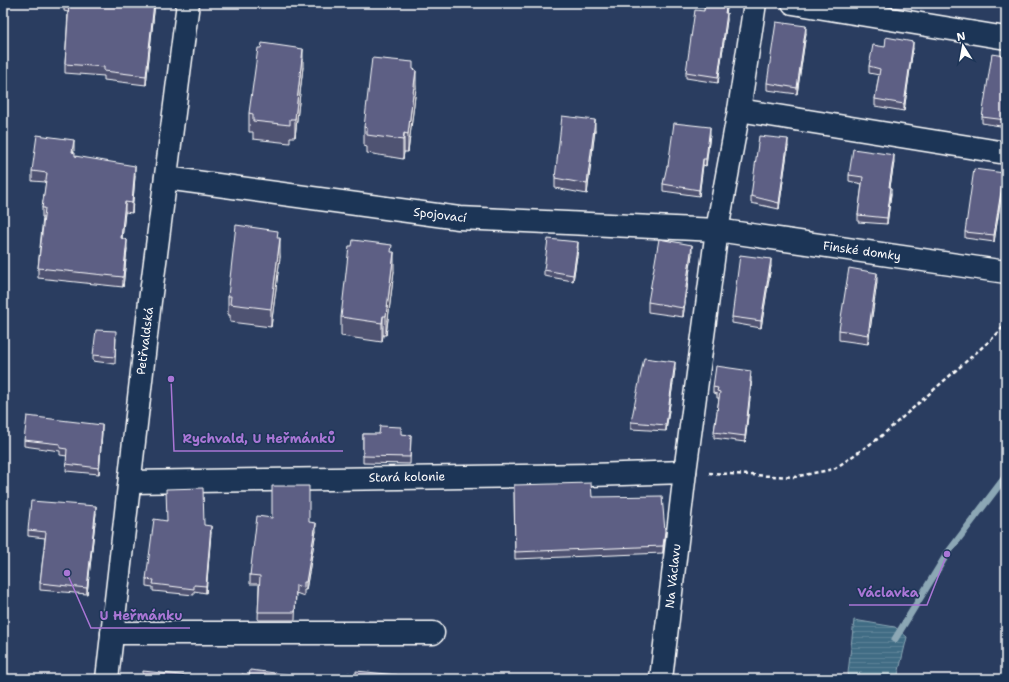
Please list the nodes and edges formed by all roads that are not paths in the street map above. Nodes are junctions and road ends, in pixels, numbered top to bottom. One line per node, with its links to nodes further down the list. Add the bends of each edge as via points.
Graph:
1 (188, 3): 7 (street, Petřvaldská)
2 (755, 3): 5 (street)
3 (793, 3): 4 (street)
4 (1006, 38)
5 (739, 110): 6 (street); 8 (street)
6 (1006, 153)
7 (166, 178): 8 (street, Spojovací, via 460,218); 11 (street, Petřvaldská)
8 (717, 230): 9 (street, Finské domky); 10 (street)
9 (1006, 272)
10 (685, 472): 11 (street, Stará kolonie); 15 (street, Na Václavu)
11 (130, 482): 12 (street, Petřvaldská)
12 (112, 633): 13 (street); 14 (street, Petřvaldská)
13 (433, 633)
14 (107, 679)
15 (661, 679)

